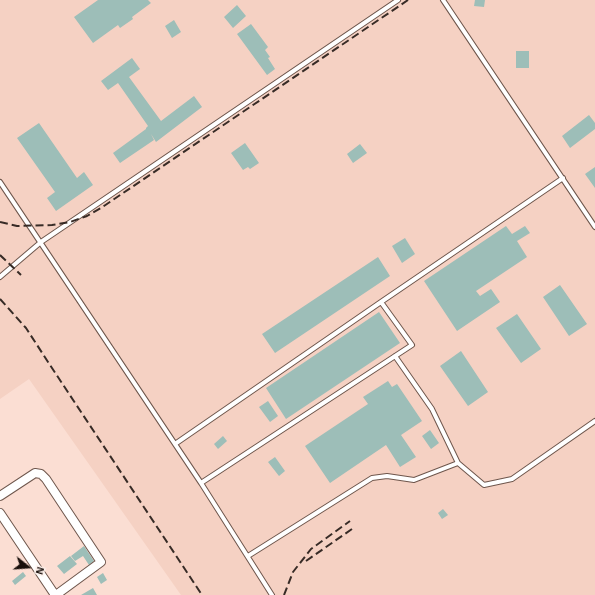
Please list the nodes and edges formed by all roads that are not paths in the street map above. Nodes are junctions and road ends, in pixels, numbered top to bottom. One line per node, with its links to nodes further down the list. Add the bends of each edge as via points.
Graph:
1 (398, 0): 6 (lane)
2 (443, 0): 3 (lane)
3 (563, 178): 5 (lane); 8 (lane)
4 (0, 182): 6 (lane)
5 (595, 227)
6 (41, 242): 7 (lane); 11 (lane)
7 (0, 278)
8 (381, 302): 9 (lane, via 412,345); 11 (lane)
9 (395, 356): 12 (lane, via 432,409); 13 (lane)
10 (595, 421): 12 (lane, via 512,480 484,485)
11 (175, 444): 13 (lane)
12 (458, 463): 16 (lane, via 414,480 387,476 372,478)
13 (201, 483): 16 (lane)
14 (0, 496): 17 (street, via 35,473 41,474 101,562)
15 (0, 513): 17 (street)
16 (248, 556): 18 (lane)
17 (56, 595)
18 (272, 595)

